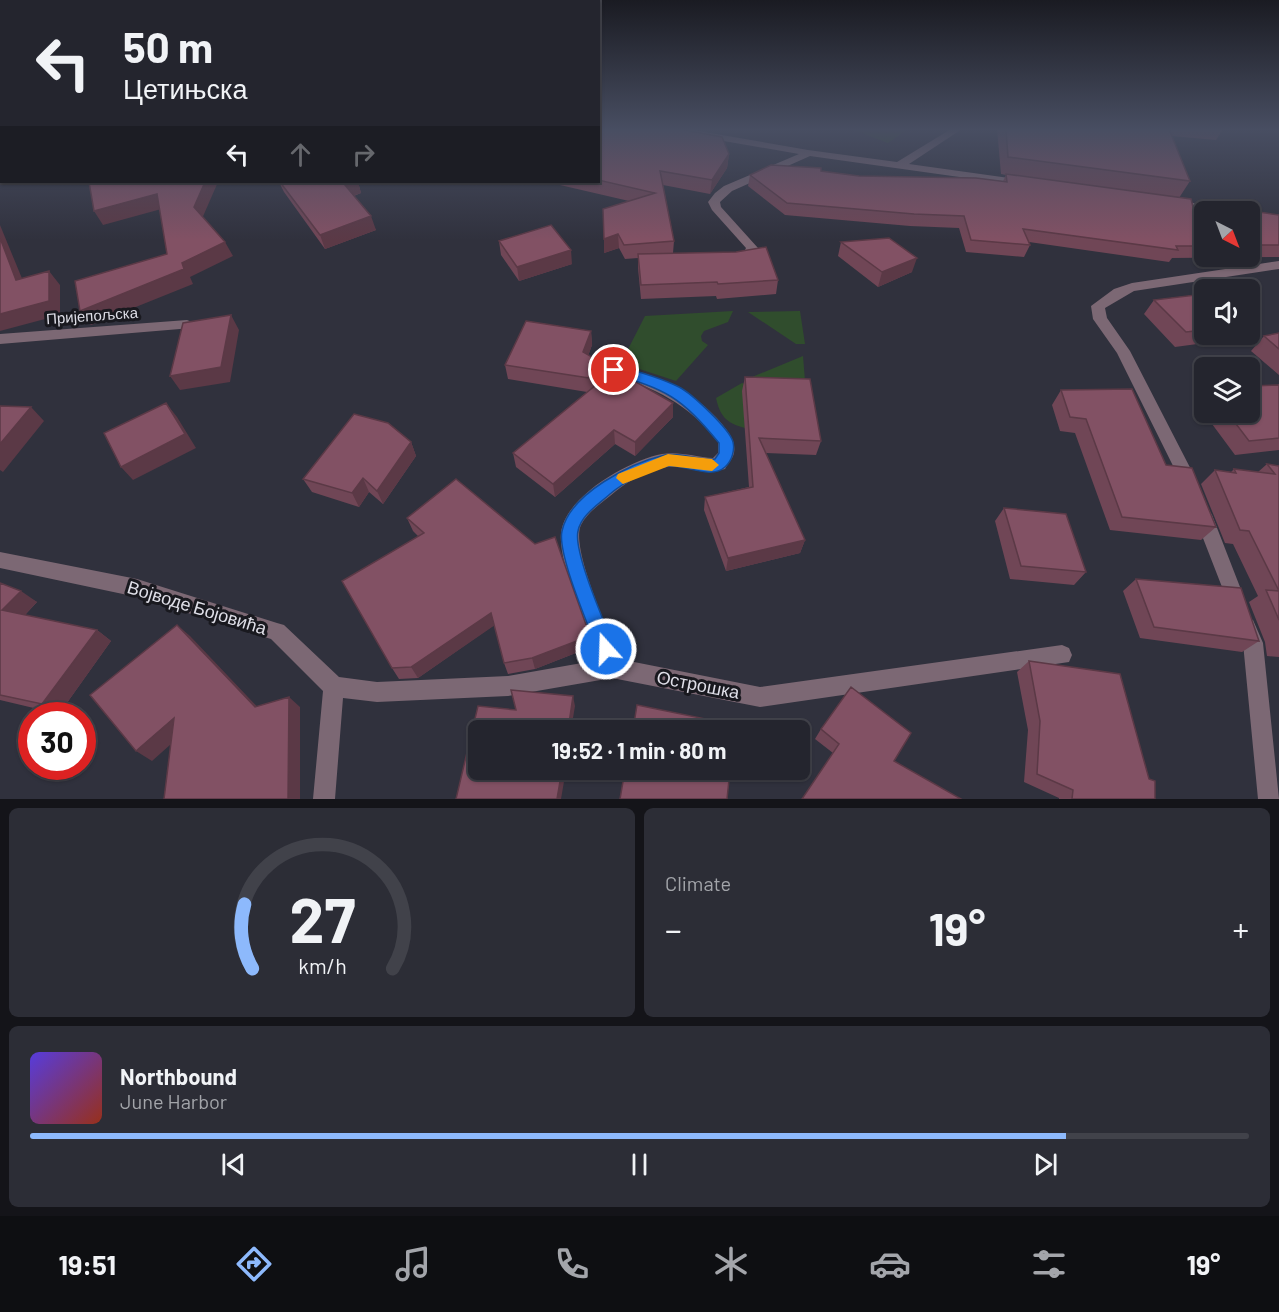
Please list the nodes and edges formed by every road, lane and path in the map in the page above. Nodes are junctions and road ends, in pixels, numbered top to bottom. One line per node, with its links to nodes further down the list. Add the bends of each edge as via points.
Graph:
1 (787, 166): 6 (street, via 715,197 716,208 752,248 743,259)
2 (900, 166): 3 (street)
3 (1034, 184)
4 (1157, 201): 5 (street)
5 (1194, 206)
6 (722, 260)
7 (1279, 265): 16 (street, via 1132,287 1098,306 1098,313 1123,351 1183,465 1253,643)
8 (187, 325): 9 (street, Пријепољска)
9 (0, 339)
10 (614, 370): 13 (street, via 676,391 697,407 726,441 726,454 719,464 706,466 668,460 611,484 582,509 570,531 572,554)
11 (0, 560): 14 (street, Војводе Бојовића, via 137,588 277,632)
12 (1062, 655): 13 (street, Острошка, via 760,698)
13 (612, 668): 14 (street, Острошка, via 508,686 377,692)
14 (334, 687): 15 (street)
15 (324, 799)
16 (1269, 799)

